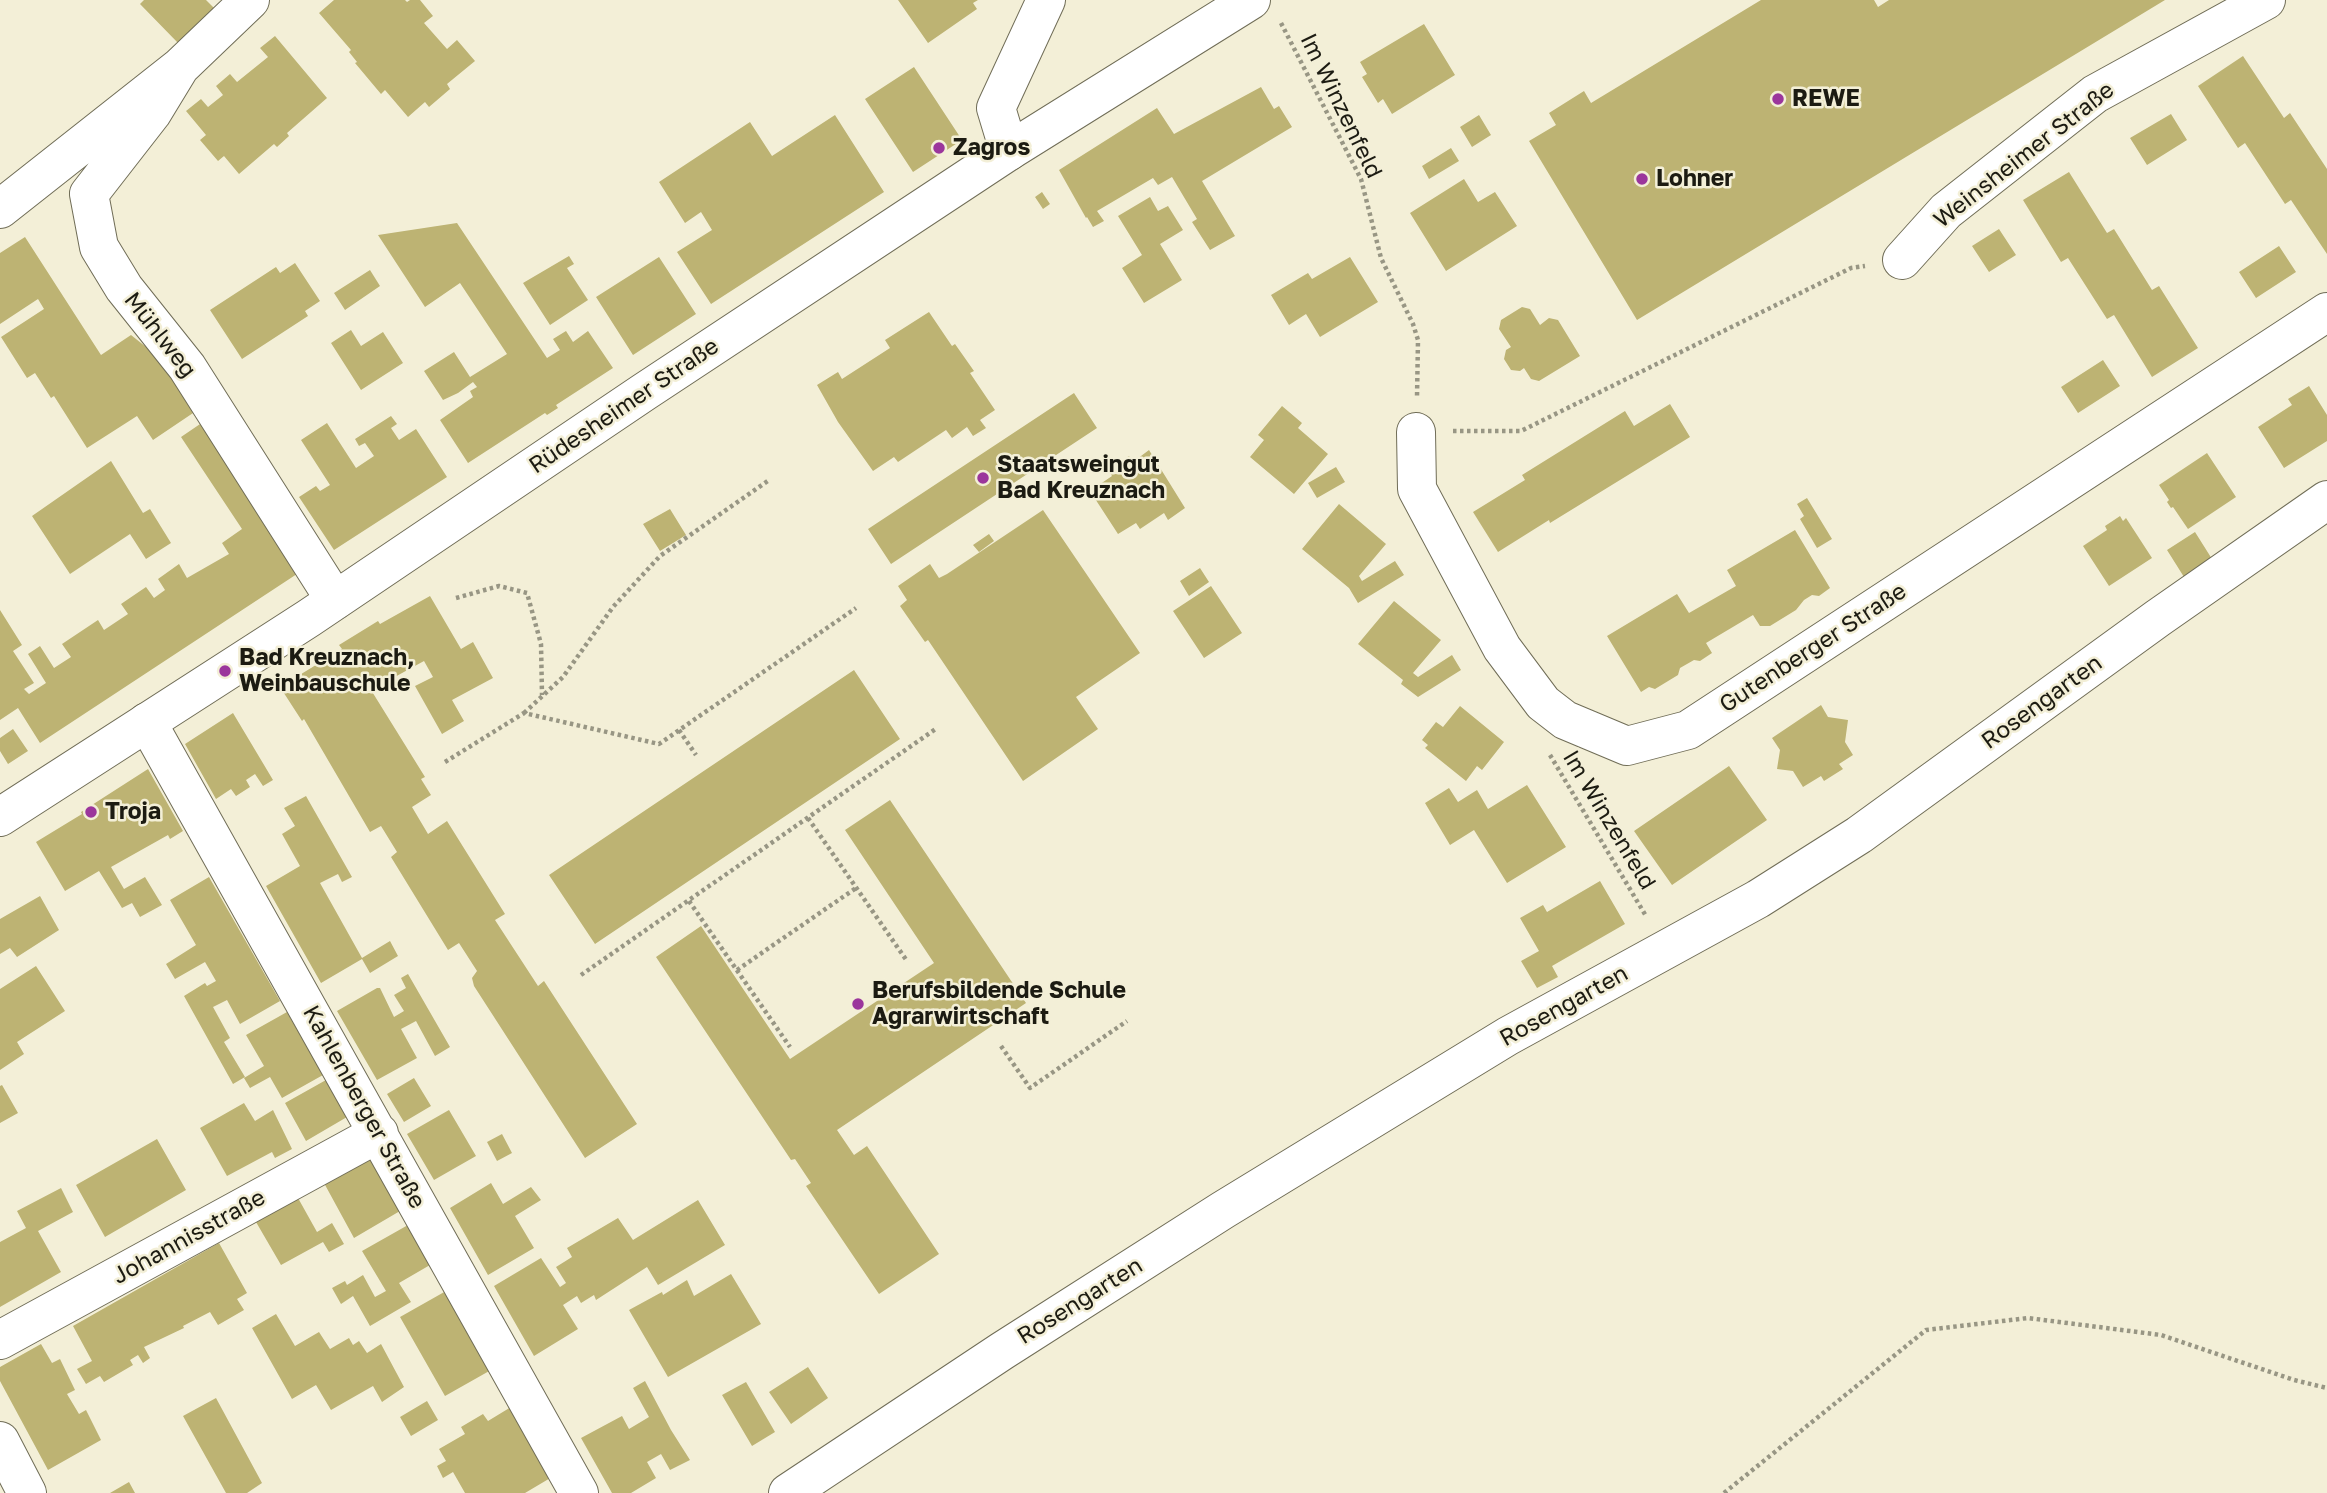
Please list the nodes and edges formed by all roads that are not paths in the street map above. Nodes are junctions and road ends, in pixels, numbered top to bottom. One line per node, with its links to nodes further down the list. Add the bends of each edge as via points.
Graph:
1 (250, 0): 5 (street, Mühlweg)
2 (1046, 0): 6 (street, via 996,108)
3 (2266, 0): 8 (street, Weinsheimer Straße, via 2095,94 1946,211)
4 (1263, 6): 6 (street, Rüdesheimer Straße)
5 (180, 67): 7 (street, Mühlweg); 12 (street, Mühlweg, via 152,113 89,194 99,247 124,288 187,367)
6 (1009, 151): 12 (street, Rüdesheimer Straße)
7 (0, 209)
8 (1902, 260)
9 (2327, 312): 10 (street, Gutenberger Straße, via 1688,730 1627,746 1565,720 1543,703 1502,648 1417,489)
10 (1416, 432)
11 (2327, 500): 20 (street, Rosengarten, via 1859,835 1758,900 1508,1036 1223,1210)
12 (335, 600): 13 (street, Rüdesheimer Straße)
13 (147, 722): 14 (street, Rüdesheimer Straße); 15 (street, Kahlenberger Straße)
14 (0, 817)
15 (379, 1133): 16 (street, Johannisstraße); 19 (street, Kahlenberger Straße)
16 (0, 1340)
17 (0, 1441): 18 (street)
18 (27, 1493)
19 (579, 1493)
20 (788, 1493)

